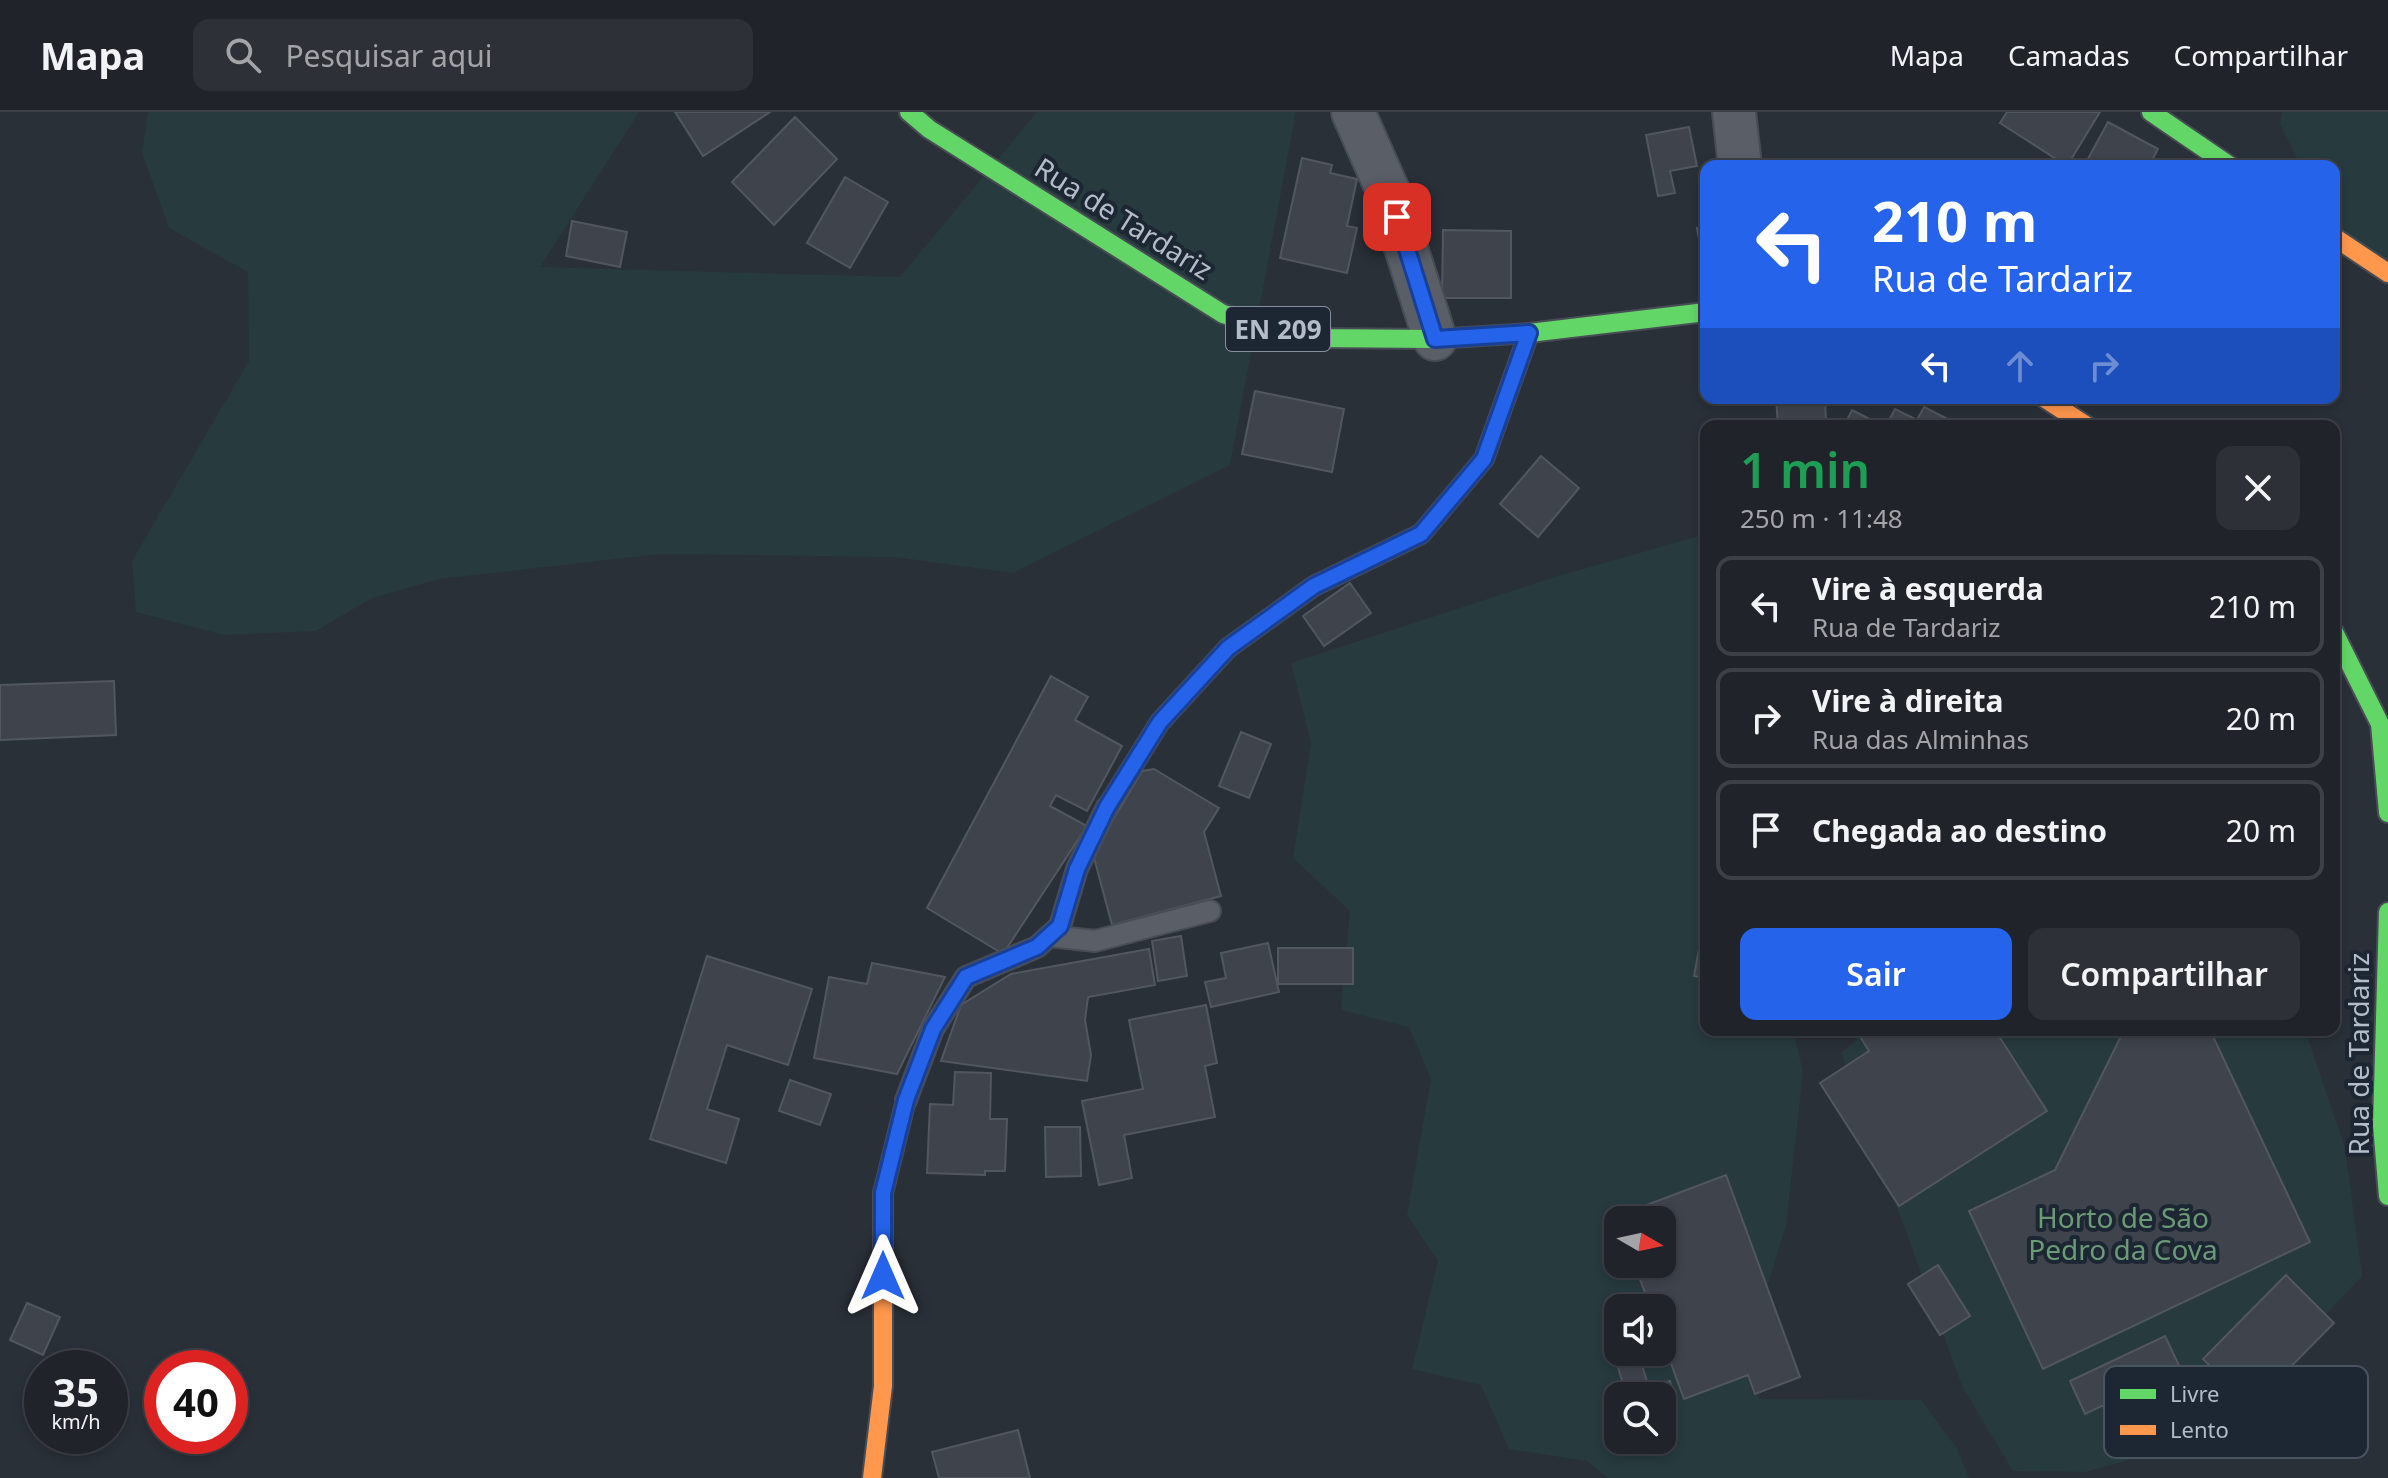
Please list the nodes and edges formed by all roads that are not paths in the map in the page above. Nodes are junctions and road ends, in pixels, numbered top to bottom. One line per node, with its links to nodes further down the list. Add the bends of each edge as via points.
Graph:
1 (909, 112): 11 (main road, Rua de Tardariz / EN 209, via 1223,314 1311,338)
2 (1353, 112): 11 (street, via 1388,191)
3 (1734, 112): 5 (street)
4 (2151, 112): 6 (main road)
5 (1739, 160)
6 (2221, 160)
7 (2340, 242): 8 (main road)
8 (2388, 273)
9 (1700, 313): 10 (main road, Rua de Tardariz / EN 209)
10 (1529, 333): 11 (main road, Rua de Tardariz / EN 209); 15 (main road, via 1484,459 1421,534 1314,586 1228,648 1160,722)
11 (1435, 339)
12 (2053, 404): 13 (main road)
13 (2078, 420)
14 (2340, 644): 16 (main road, via 2380,724)
15 (1107, 807): 19 (lane, via 1077,869 1060,926)
16 (2388, 813)
17 (1210, 911): 19 (lane, via 1095,941)
18 (2388, 912): 21 (main road, Rua de Tardariz, via 2382,1125)
19 (1049, 936): 20 (lane, via 1037,947 966,977 933,1029)
20 (906, 1100): 22 (main road, via 883,1193 883,1386)
21 (2388, 1196)
22 (872, 1478)

